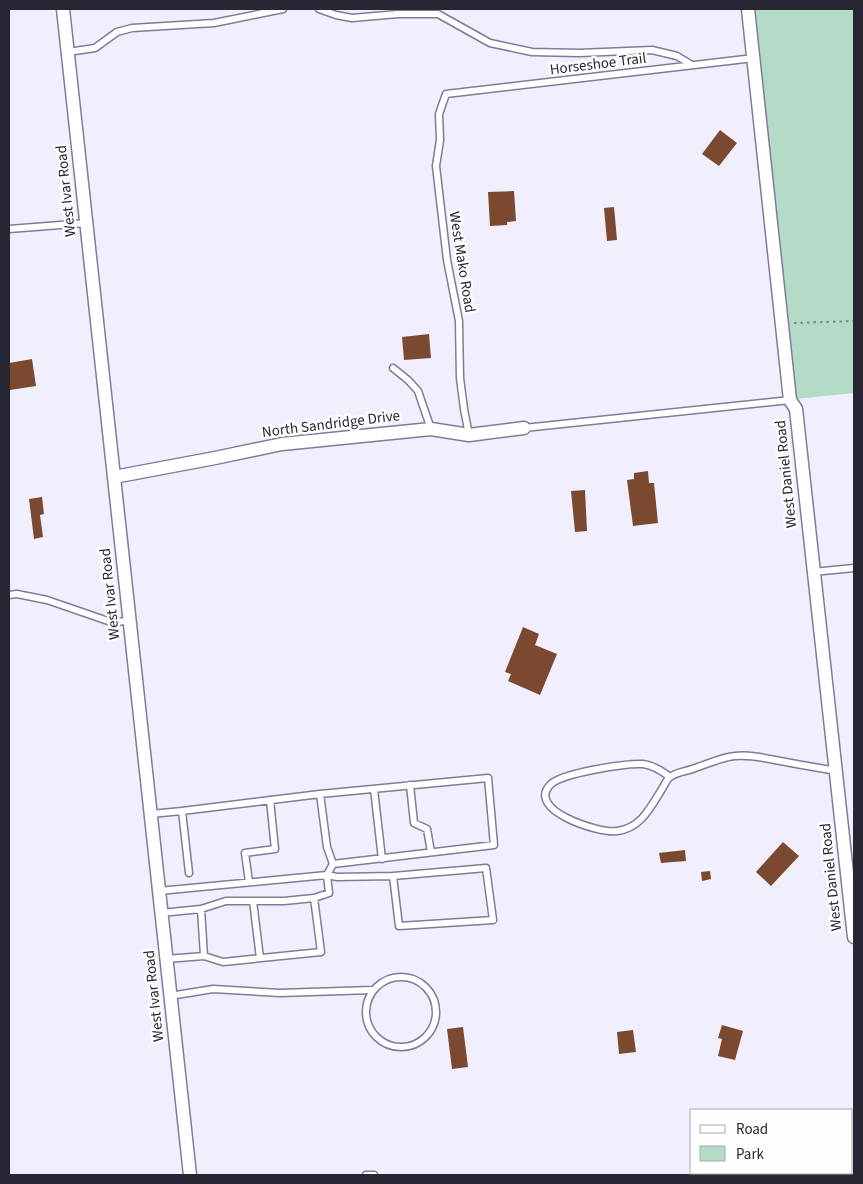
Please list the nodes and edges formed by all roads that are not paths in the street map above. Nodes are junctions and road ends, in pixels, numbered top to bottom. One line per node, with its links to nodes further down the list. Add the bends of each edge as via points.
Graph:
1 (63, 9): 5 (street, West Ivar Road)
2 (283, 9): 5 (lane, via 214,23 132,28 117,32 94,48)
3 (319, 9): 7 (lane, via 352,18 438,14 490,43 532,52 652,50 677,56)
4 (748, 9): 6 (street, West Daniel Road)
5 (68, 52): 9 (street, West Ivar Road)
6 (754, 58): 7 (lane, Horseshoe Trail); 12 (street, West Daniel Road)
7 (693, 65): 8 (lane, Horseshoe Trail)
8 (446, 94): 15 (lane, West Mako Road, via 439,114 436,166 447,260 459,320 460,378)
9 (86, 223): 10 (lane); 16 (street, West Ivar Road)
10 (9, 229)
11 (394, 368): 14 (lane, via 418,391)
12 (790, 400): 13 (lane); 18 (street, West Daniel Road, via 796,409)
13 (524, 428): 15 (street, North Sandridge Drive)
14 (431, 429): 15 (street, North Sandridge Drive); 16 (street, North Sandridge Drive, via 282,444)
15 (469, 434)
16 (114, 477): 20 (street, West Ivar Road)
17 (854, 568): 18 (lane)
18 (813, 572): 21 (street, West Daniel Road)
19 (9, 595): 20 (lane, via 47,600 110,622)
20 (130, 620): 28 (street, West Ivar Road)
21 (836, 771): 22 (lane, via 758,756 733,756); 41 (street, West Daniel Road)
22 (670, 777): 22 (lane, via 644,764 573,774 550,785 546,792 547,800 550,807 570,820 596,830 615,832 630,829 640,822)
23 (410, 785): 24 (lane); 29 (lane, via 414,822 427,829); 29 (lane, via 488,778 494,844)
24 (374, 788): 25 (lane); 30 (lane)
25 (320, 794): 26 (lane); 31 (lane, via 327,847)
26 (270, 800): 27 (lane); 35 (lane, via 275,849 246,853)
27 (182, 811): 28 (lane); 32 (lane)
28 (151, 814): 36 (street, West Ivar Road)
29 (431, 852): 30 (lane)
30 (382, 859): 31 (lane)
31 (333, 864): 33 (lane)
32 (189, 873)
33 (327, 875): 34 (lane); 35 (lane); 37 (lane, via 329,893)
34 (393, 876): 34 (lane, via 399,926 493,920 486,868)
35 (249, 882): 36 (lane)
36 (159, 891): 40 (street, West Ivar Road)
37 (314, 898): 38 (lane); 43 (lane, via 321,952)
38 (253, 901): 39 (lane, via 226,901); 43 (lane)
39 (201, 909): 40 (lane); 42 (lane)
40 (161, 913): 44 (street, West Ivar Road)
41 (854, 937)
42 (204, 956): 43 (lane, via 223,962); 44 (lane)
43 (260, 958)
44 (166, 959): 46 (street, West Ivar Road)
45 (372, 990): 45 (lane, via 398,977 420,982 434,999 435,1022 431,1032 423,1041 400,1048 388,1046 378,1039 366,1018 366,1006); 46 (lane, via 280,993 213,989)
46 (170, 996): 47 (street, West Ivar Road)
47 (190, 1175)
48 (366, 1175): 49 (lane)
49 (374, 1175)

